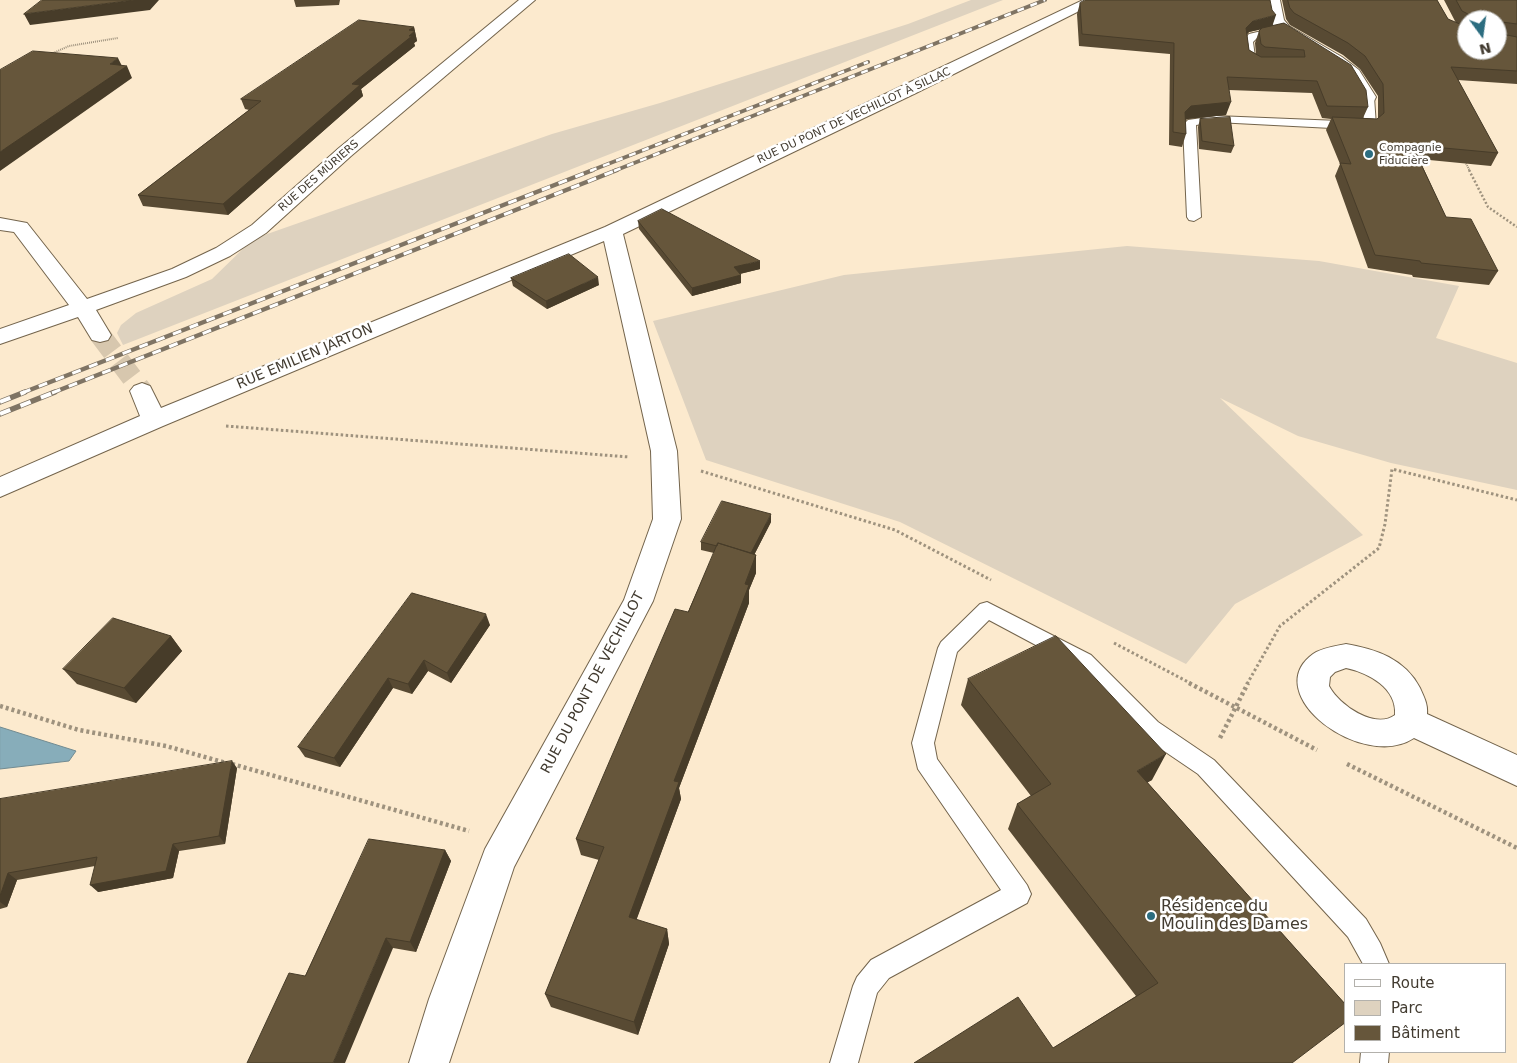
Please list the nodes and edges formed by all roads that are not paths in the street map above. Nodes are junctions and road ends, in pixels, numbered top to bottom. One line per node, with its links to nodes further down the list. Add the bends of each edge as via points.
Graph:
1 (528, 0): 10 (street, RUE DES MÛRIERS, via 259,228 224,252 188,269)
2 (1094, 0): 9 (street, RUE DU PONT DE VECHILLOT À SILLAC)
3 (1273, 0): 4 (street, via 1276,21)
4 (1284, 29): 5 (lane, via 1253,36 1248,42 1253,62); 6 (street, via 1347,68)
5 (1265, 66)
6 (1368, 97): 7 (lane, via 1370,126 1216,119 1192,122 1189,125)
7 (1194, 217)
8 (0, 224): 10 (street, via 20,227)
9 (612, 230): 14 (street, RUE EMILIEN JARTON); 20 (street, RUE DU PONT DE VECHILLOT, via 664,459 667,519 638,601 498,861)
10 (84, 309): 11 (street); 12 (street, RUE DES MÛRIERS)
11 (100, 335)
12 (0, 337)
13 (142, 391): 14 (street)
14 (154, 420): 15 (street, RUE EMILIEN JARTON)
15 (0, 488)
16 (1410, 721): 17 (street)
17 (1517, 771)
18 (1018, 894): 19 (lane, via 926,762 923,743 948,648 987,610 1084,661 1150,729 1206,766 1357,928); 21 (lane, via 880,969 866,986)
19 (1376, 963)
20 (429, 1063)
21 (844, 1063)

